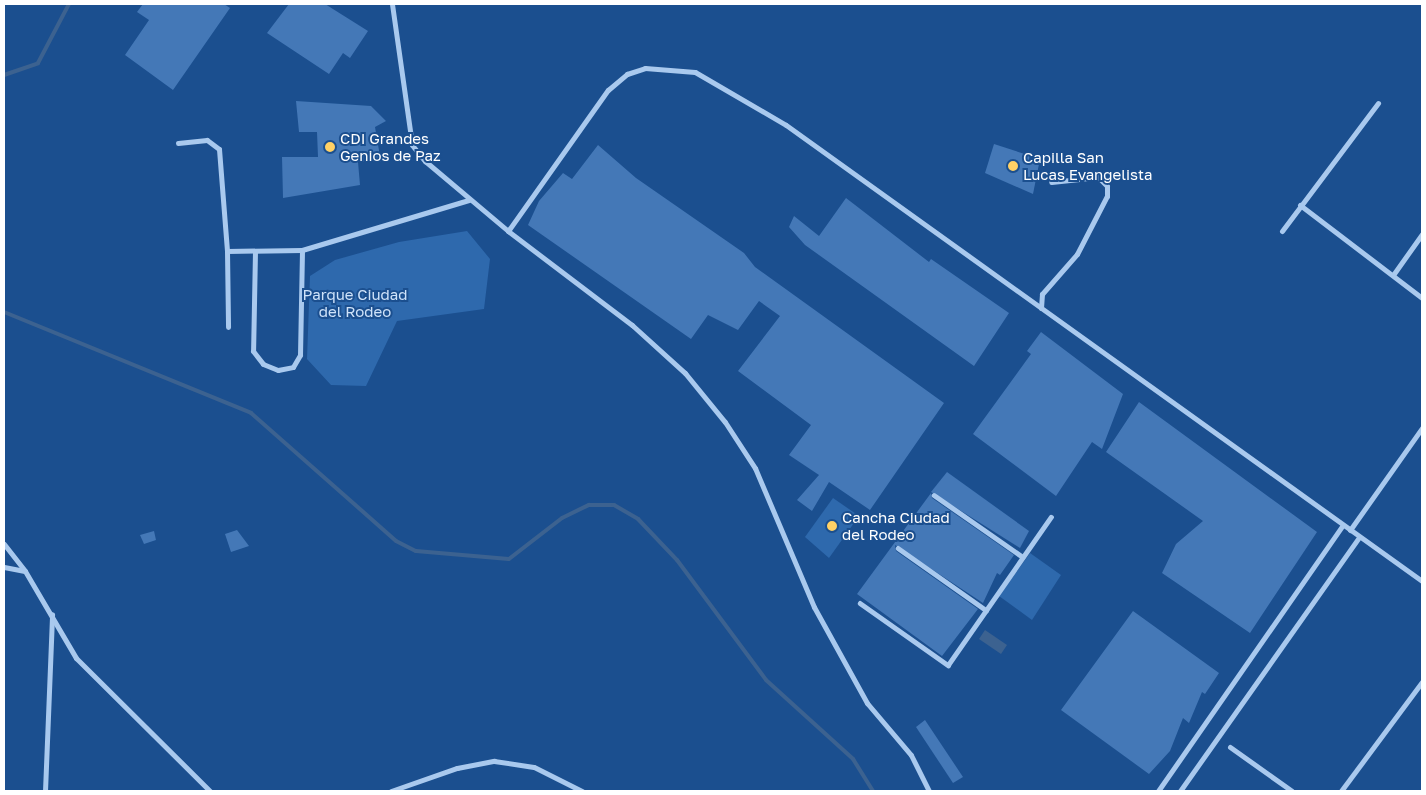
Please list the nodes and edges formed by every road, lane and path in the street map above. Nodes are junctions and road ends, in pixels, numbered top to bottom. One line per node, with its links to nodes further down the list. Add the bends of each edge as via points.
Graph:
1 (392, 4): 5 (street, via 412,145)
2 (1378, 104): 6 (street)
3 (178, 143): 11 (street, via 207,140 219,149)
4 (1051, 182): 15 (street, via 1098,177 1107,186 1107,196 1077,254 1042,294)
5 (469, 200): 7 (street); 10 (street)
6 (1300, 205): 8 (street); 13 (street)
7 (508, 231): 15 (street, via 608,90 627,74 671,67 724,85 786,125); 38 (street, via 632,325 685,372 725,422 754,468 814,606 862,694 911,755)
8 (1282, 231)
9 (1422, 234): 13 (street)
10 (302, 250): 12 (street); 12 (street, via 300,355 292,367 278,370 262,364 253,351)
11 (227, 251): 12 (street); 16 (street)
12 (256, 251)
13 (1393, 276): 14 (street)
14 (1422, 298)
15 (1041, 309): 20 (street)
16 (228, 328)
17 (1422, 428): 21 (street)
18 (934, 495): 25 (street)
19 (1051, 517): 25 (street)
20 (1343, 525): 21 (street); 39 (street)
21 (1350, 530): 22 (street)
22 (1359, 537): 28 (street); 40 (street)
23 (4, 544): 27 (street)
24 (898, 548): 30 (street)
25 (1023, 557): 30 (street)
26 (4, 567): 27 (street)
27 (25, 571): 31 (street)
28 (1422, 581)
29 (860, 604): 30 (street, via 948,665)
30 (986, 610)
31 (52, 614): 34 (street); 35 (street, via 76,658 97,683)
32 (1422, 682): 42 (street)
33 (1230, 747): 41 (street)
34 (45, 791)
35 (210, 791)
36 (391, 791): 37 (street, via 457,768 494,762 534,767)
37 (582, 791)
38 (929, 791)
39 (1158, 791)
40 (1180, 791)
41 (1292, 791)
42 (1341, 791)

